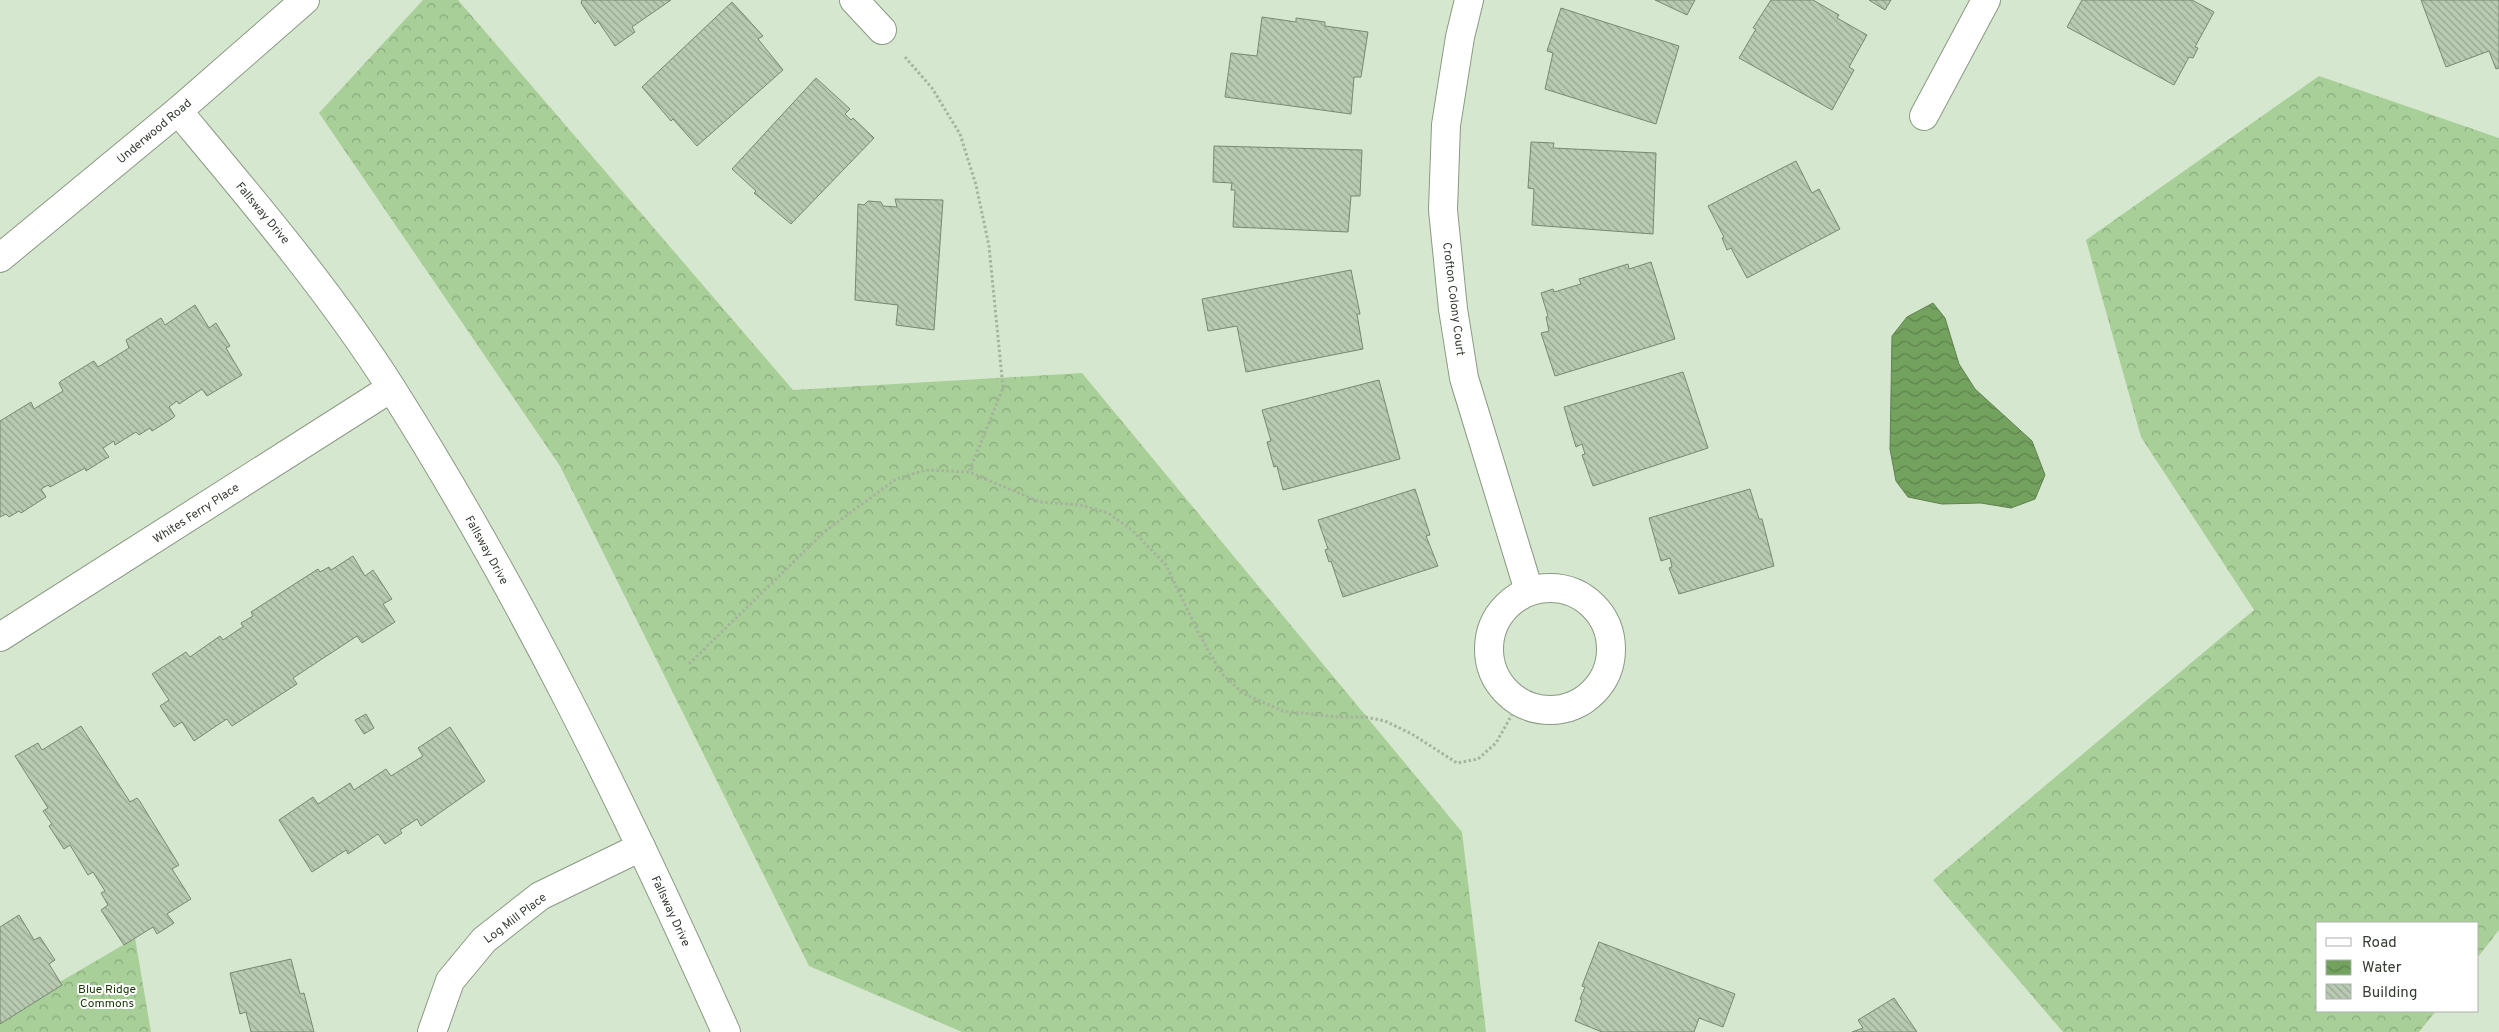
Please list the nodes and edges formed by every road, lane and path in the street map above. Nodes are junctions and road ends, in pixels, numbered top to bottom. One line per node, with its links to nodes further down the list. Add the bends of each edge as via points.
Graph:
1 (305, 0): 6 (street, Underwood Road)
2 (854, 0): 5 (street)
3 (1469, 0): 11 (street, Crofton Colony Court, via 1446,126 1443,210 1453,309 1464,378)
4 (1986, 0): 7 (street)
5 (882, 30): 10 (path, via 932,88 960,134 976,185 989,246 1003,388)
6 (178, 111): 8 (street, Underwood Road); 9 (street, Fallsway Drive, via 305,264)
7 (1924, 116)
8 (0, 258)
9 (391, 388): 12 (street, Whites Ferry Place); 15 (street, Fallsway Drive, via 485,545)
10 (969, 472): 13 (path, via 926,470 896,480 824,532); 14 (path, via 1040,502 1081,505 1108,513 1132,530 1166,565 1222,674 1244,694 1283,711 1337,717 1366,716 1385,721 1457,763 1478,760 1496,743)
11 (1529, 591): 14 (street, via 1508,604 1493,627 1488,649 1498,682); 14 (street, via 1557,588 1576,594 1595,607 1610,634 1611,660 1601,684 1586,699 1564,710 1540,710)
12 (0, 638)
13 (689, 664)
14 (1519, 702)
15 (640, 847): 16 (street, Log Mill Place, via 540,896 484,940 450,980); 17 (street, Fallsway Drive)
16 (432, 1032)
17 (726, 1032)

